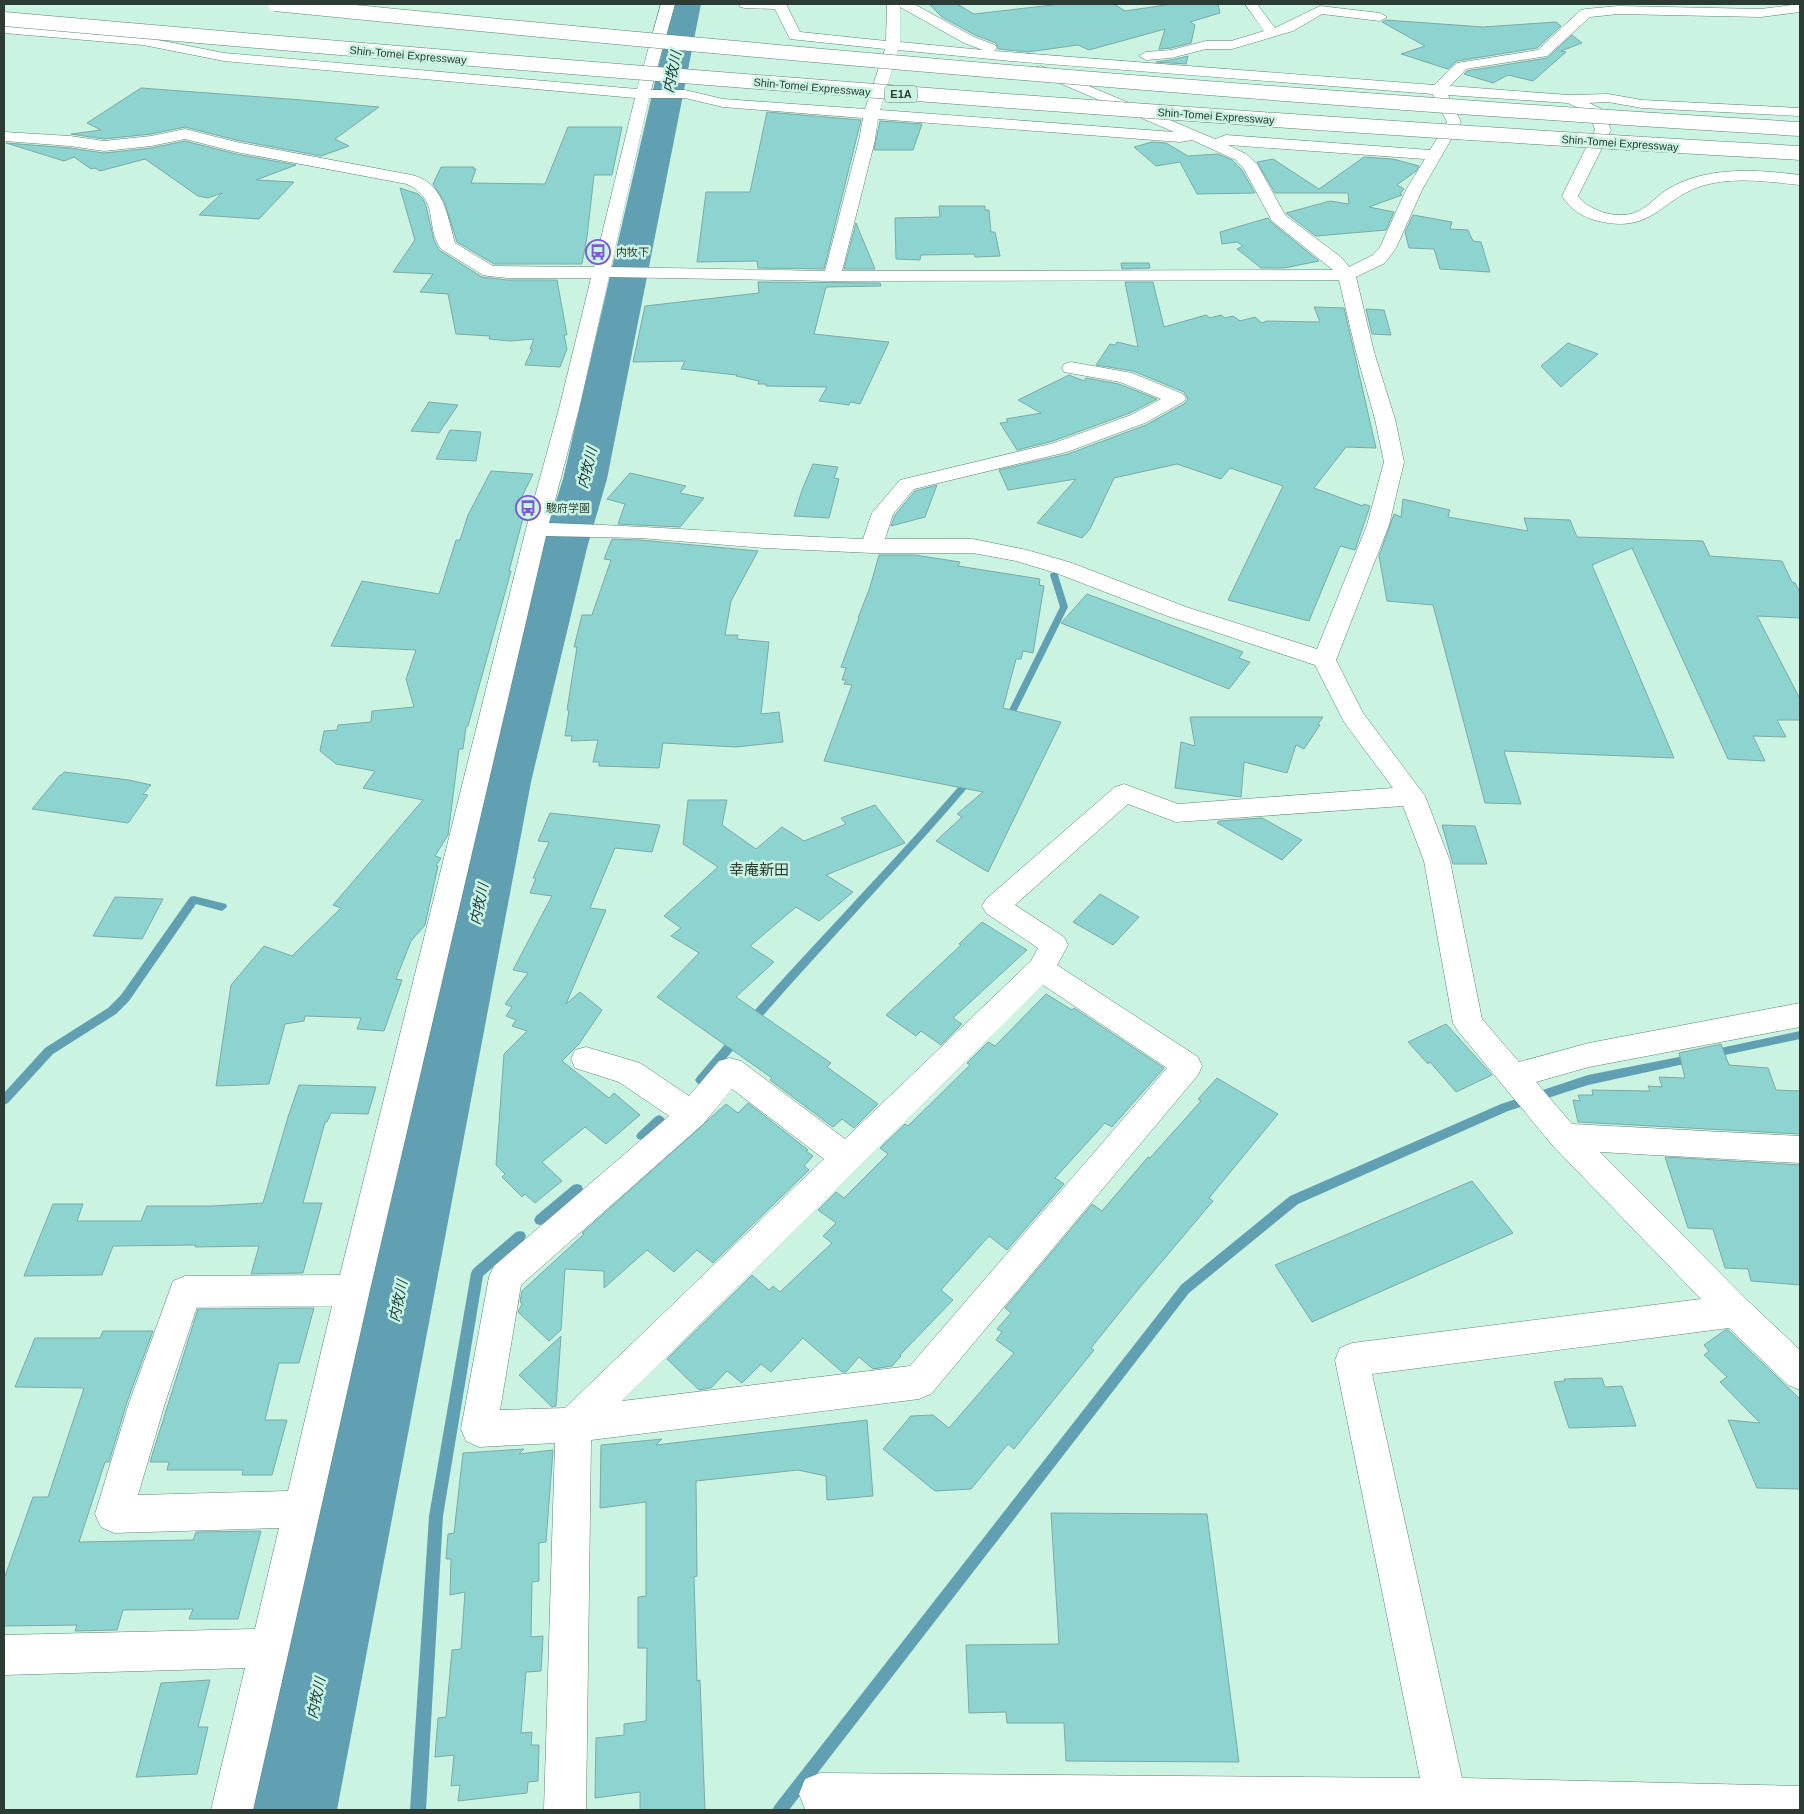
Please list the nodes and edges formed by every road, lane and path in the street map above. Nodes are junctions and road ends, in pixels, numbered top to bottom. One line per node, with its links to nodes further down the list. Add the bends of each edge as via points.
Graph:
1 (275, 4): 22 (main road, Shin-Tomei Expressway, bridge, via 1145,86)
2 (668, 4): 18 (main road)
3 (745, 4): 14 (main road, via 780,5 795,36)
4 (896, 4): 14 (main road)
5 (905, 4): 15 (main road, via 969,40)
6 (1251, 4): 13 (main road)
7 (1632, 4): 9 (main road)
8 (1800, 8): 9 (main road, via 1761,13)
9 (1618, 10): 17 (main road, via 1586,13 1542,53 1462,66)
10 (1380, 17): 13 (main road, via 1320,10)
11 (4, 18): 26 (main road, Shin-Tomei Expressway / E1A, bridge, via 955,98)
12 (4, 28): 18 (main road, via 153,42 188,47 224,58)
13 (1272, 32): 16 (main road, via 1232,45 1125,59)
14 (894, 45): 15 (main road); 21 (main road)
15 (1011, 57): 16 (main road); 23 (main road)
16 (1111, 65): 17 (main road)
17 (1438, 90): 19 (main road); 27 (main road, via 1454,122)
18 (647, 94): 21 (main road, via 684,94 723,103); 29 (main road)
19 (1568, 99): 20 (main road, via 1608,98 1642,104); 28 (main road, via 1594,109 1603,130 1570,196 1583,210 1620,219 1637,218 1678,189 1704,181 1732,176)
20 (1800, 112)
21 (871, 114): 23 (main road, via 1180,137); 31 (main road)
22 (1800, 129)
23 (1195, 135): 25 (main road)
24 (4, 136): 29 (main road, via 104,146 185,134 236,147 412,180 426,187 435,200 447,245 489,271)
25 (1216, 144): 27 (main road, via 1226,140); 30 (main road, via 1241,157 1251,167 1278,218 1336,262)
26 (1800, 153)
27 (1435, 154): 30 (main road, via 1414,190 1388,248 1379,259)
28 (1800, 180)
29 (607, 272): 31 (main road); 33 (main road, via 569,409)
30 (1347, 275): 31 (main road); 35 (main road, via 1394,462 1378,525)
31 (832, 276)
32 (1071, 368): 34 (main road, via 1125,377 1176,398 1138,420 1060,448 907,484 883,513)
33 (546, 529): 34 (main road); 45 (main road)
34 (872, 546): 35 (main road, via 973,546 1019,555)
35 (1324, 660): 36 (main road, via 1353,716)
36 (1412, 796): 37 (main road, via 1176,813 1124,793 996,906 1054,944); 40 (main road, via 1437,861 1468,1023)
37 (1041, 969): 44 (main road); 48 (main road, via 1188,1066 919,1382)
38 (1800, 1015): 40 (main road, via 1589,1056)
39 (586, 1059): 41 (main road, via 630,1072)
40 (1512, 1076): 42 (main road)
41 (692, 1115): 44 (main road, via 730,1070); 48 (main road, via 506,1277 479,1429)
42 (1564, 1137): 43 (main road); 46 (main road)
43 (1800, 1149)
44 (846, 1158): 48 (main road)
45 (353, 1290): 49 (main road); 49 (main road, via 185,1292 114,1514)
46 (1735, 1311): 47 (main road); 53 (main road, via 1352,1360)
47 (1800, 1374)
48 (573, 1425): 56 (main road)
49 (302, 1508): 50 (main road)
50 (269, 1648): 51 (main road); 55 (main road)
51 (4, 1654)
52 (820, 1794): 53 (main road)
53 (1447, 1805): 54 (main road)
54 (1800, 1807)
55 (232, 1810)
56 (565, 1810)

